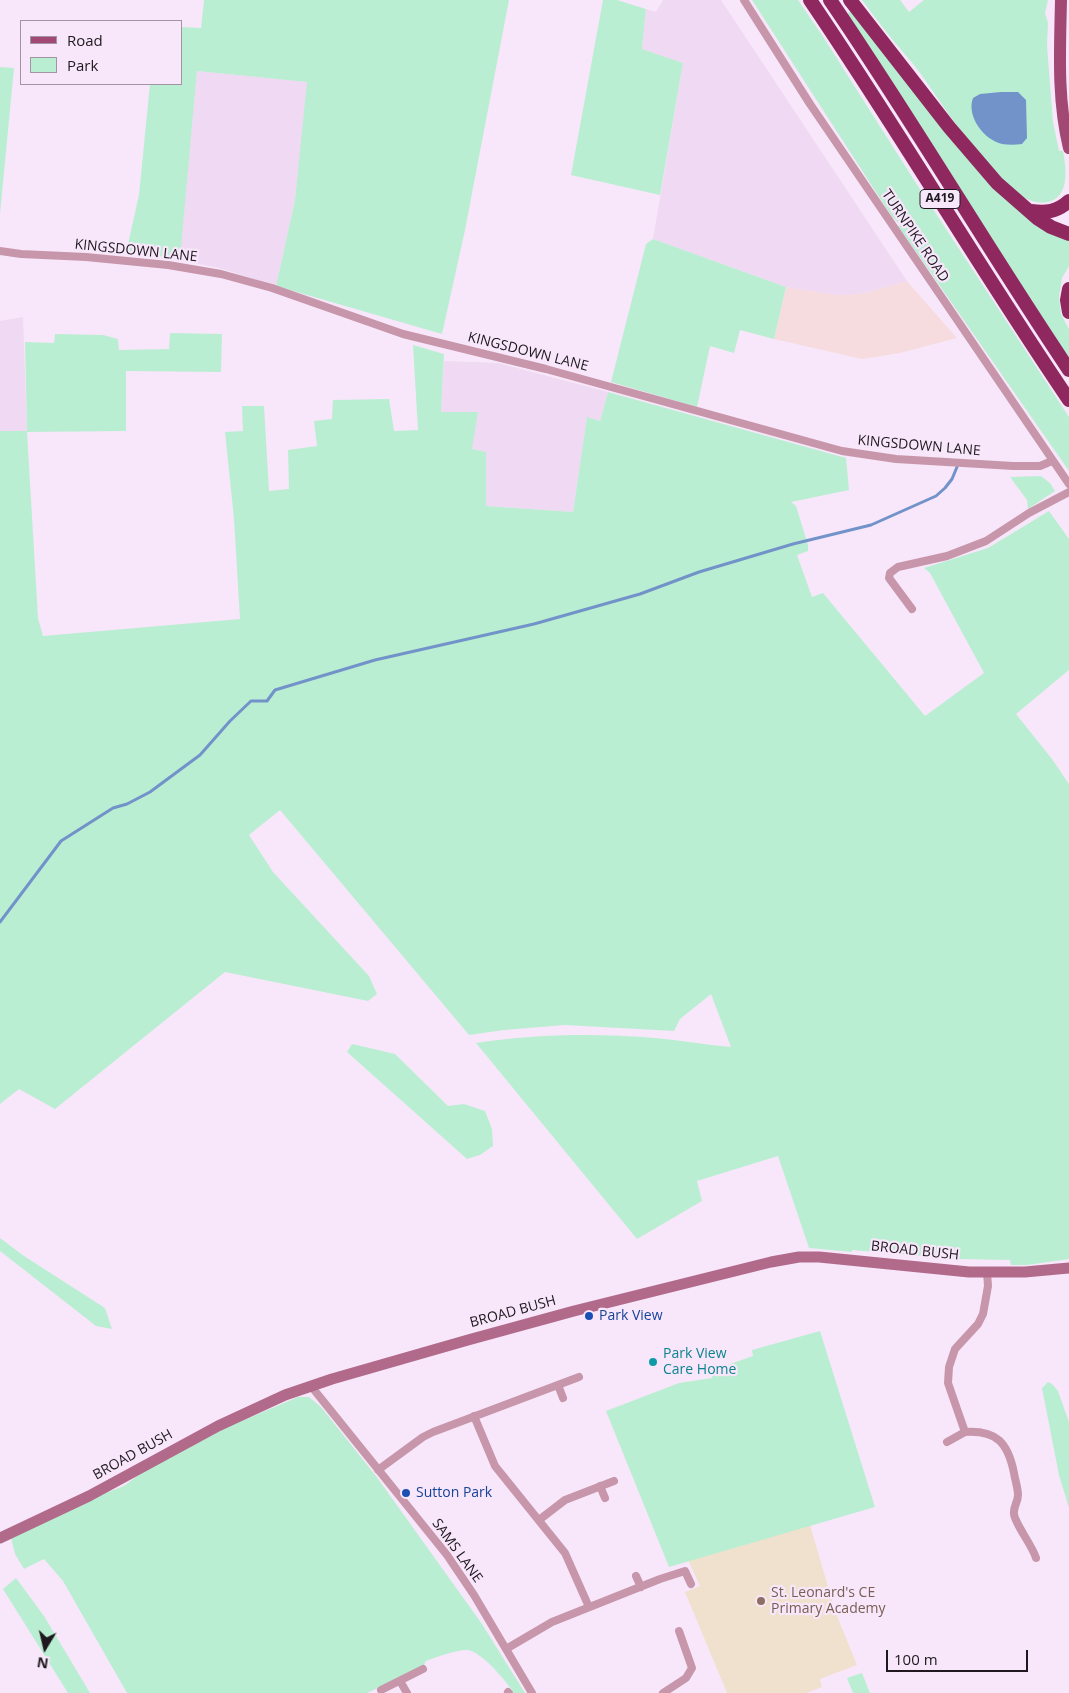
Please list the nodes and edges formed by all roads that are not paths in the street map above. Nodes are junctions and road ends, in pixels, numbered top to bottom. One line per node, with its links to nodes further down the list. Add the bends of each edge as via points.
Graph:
1 (744, 0): 15 (street, TURNPIKE ROAD, via 810,104)
2 (810, 0): 14 (highway, A419)
3 (830, 0): 13 (highway, A419)
4 (850, 0): 8 (highway, via 972,156 1003,189)
5 (1062, 0): 6 (main road, via 1060,94)
6 (1069, 148)
7 (1069, 201): 8 (highway, via 1050,212)
8 (1030, 211): 9 (highway, via 1051,227)
9 (1069, 234)
10 (0, 251): 15 (street, KINGSDOWN LANE, via 158,264 221,274 272,288 403,334 583,379 842,451 896,459 1013,466 1040,466)
11 (1069, 289): 12 (highway)
12 (1069, 312)
13 (1069, 370)
14 (1069, 400)
15 (1052, 460): 16 (street, TURNPIKE ROAD)
16 (1069, 484)
17 (1069, 492): 18 (street, via 986,541 946,556 898,567 890,573 890,578)
18 (912, 609)
19 (1069, 1268): 20 (main road, BROAD BUSH)
20 (987, 1272): 23 (main road, BROAD BUSH, via 819,1256 790,1258 566,1313); 26 (street, via 981,1319 955,1349 949,1367 948,1383)
21 (578, 1377): 22 (street)
22 (558, 1385): 24 (street); 25 (street)
23 (311, 1386): 28 (street, SAMS LANE); 33 (main road, BROAD BUSH, via 246,1412 89,1496)
24 (563, 1398)
25 (474, 1416): 28 (street, via 423,1437); 32 (street, via 495,1466)
26 (965, 1432): 27 (street); 34 (street, via 995,1437 1006,1448 1018,1493 1015,1518)
27 (946, 1442)
28 (378, 1470): 40 (street, SAMS LANE, via 447,1555)
29 (614, 1480): 30 (street)
30 (600, 1486): 31 (street); 32 (street, via 565,1500)
31 (605, 1498)
32 (539, 1520): 38 (street, via 569,1560)
33 (0, 1538)
34 (1036, 1558)
35 (636, 1576): 37 (street)
36 (691, 1584): 37 (street, via 685,1571)
37 (641, 1587): 38 (street)
38 (590, 1607): 40 (street, via 552,1622)
39 (679, 1630): 46 (street, via 692,1668 686,1678)
40 (506, 1648): 45 (street, SAMS LANE)
41 (423, 1669): 42 (street)
42 (400, 1680): 43 (street); 44 (street)
43 (381, 1690)
44 (408, 1693)
45 (532, 1693)
46 (663, 1693)

